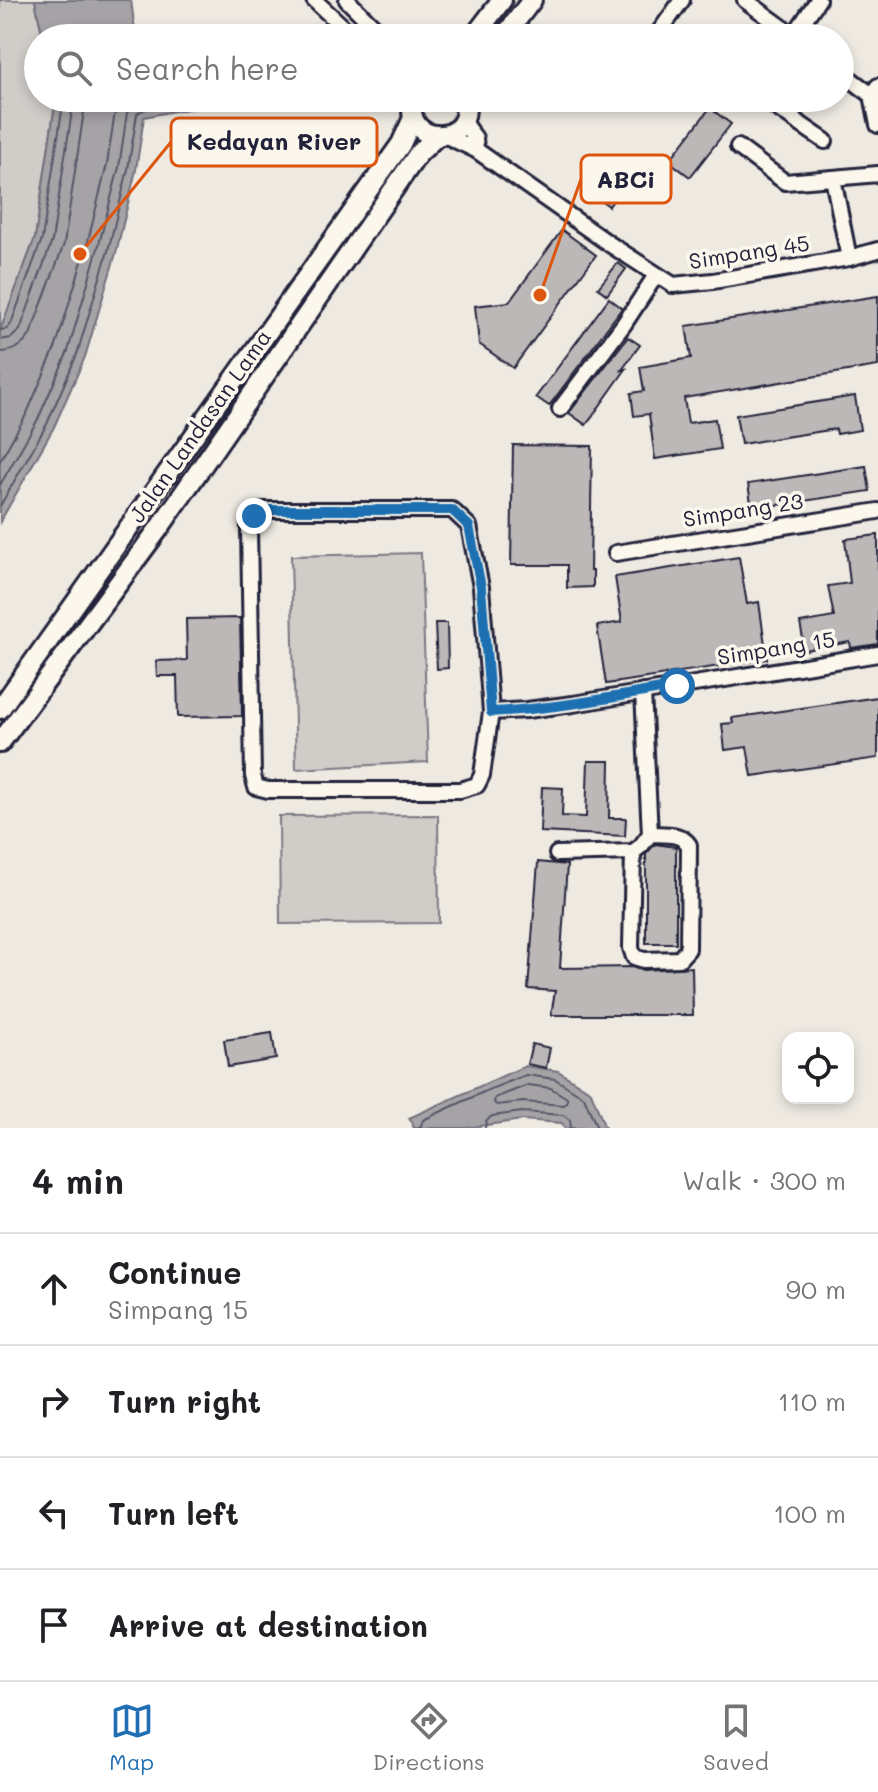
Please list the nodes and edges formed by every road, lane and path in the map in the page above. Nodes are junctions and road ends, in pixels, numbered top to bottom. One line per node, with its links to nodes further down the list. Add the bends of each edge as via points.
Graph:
1 (314, 0): 8 (street)
2 (347, 0): 9 (street)
3 (502, 0): 10 (main road)
4 (532, 0): 11 (main road)
5 (682, 0): 12 (street)
6 (745, 0): 13 (street)
7 (818, 0): 14 (street)
8 (340, 24)
9 (371, 24)
10 (484, 24)
11 (514, 24)
12 (665, 24)
13 (777, 24)
14 (802, 24)
15 (854, 80): 16 (street)
16 (876, 94): 22 (street)
17 (412, 112): 20 (main road)
18 (466, 112): 21 (main road)
19 (783, 112): 24 (street)
20 (413, 118): 23 (main road, via 422,130); 37 (main road, Jalan Landasan Lama, via 401,144)
21 (463, 122): 23 (main road, Jalan Landasan Lama); 26 (street, via 475,138)
22 (878, 125)
23 (440, 136): 26 (street, Simpang 45); 39 (main road, Jalan Landasan Lama, via 418,154 160,527)
24 (825, 141)
25 (738, 147): 28 (street, via 785,182)
26 (476, 150): 31 (street, Simpang 45)
27 (878, 174): 28 (street)
28 (833, 178): 30 (street)
29 (878, 250): 30 (street, Simpang 45)
30 (849, 258): 31 (street, Simpang 45, via 673,285)
31 (656, 275): 32 (street)
32 (560, 409)
33 (878, 511): 34 (street, Simpang 23)
34 (616, 553)
35 (878, 654): 36 (street, Simpang 15)
36 (643, 692): 38 (street, Simpang 15); 40 (street)
37 (0, 709)
38 (491, 712): 38 (street, via 477,785 460,790 256,787 249,527 254,516 264,510 452,510 469,526 481,587)
39 (0, 743)
40 (650, 834): 41 (street); 41 (street, via 677,835 689,845 688,949 679,959 634,957)
41 (633, 852): 42 (street)
42 (557, 854)

